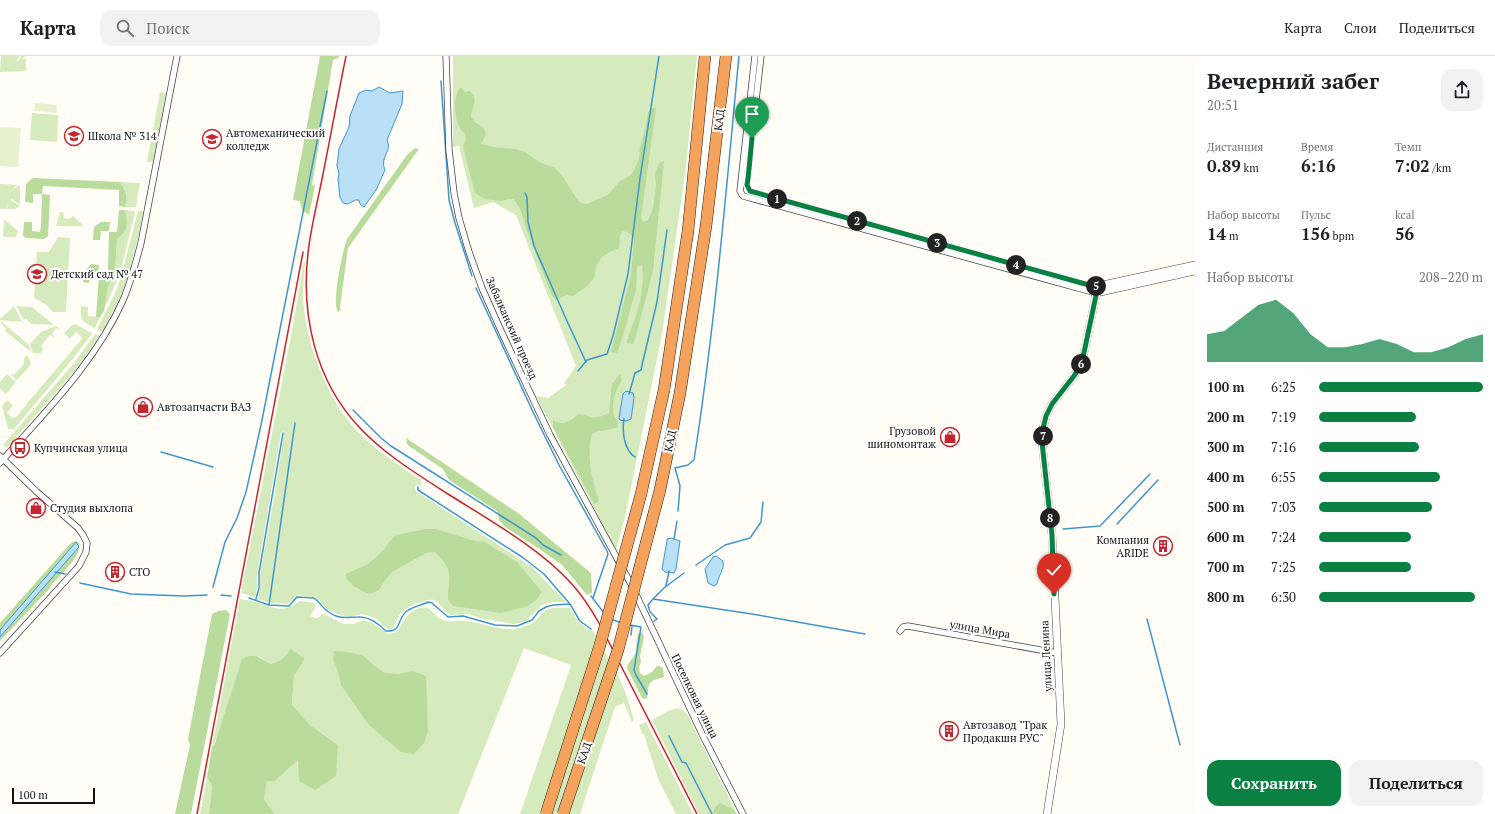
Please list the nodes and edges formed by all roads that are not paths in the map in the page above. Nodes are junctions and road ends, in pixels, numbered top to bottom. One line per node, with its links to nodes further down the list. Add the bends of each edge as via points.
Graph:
1 (177, 56): 10 (street, via 141,243 124,298 81,369)
2 (446, 56): 11 (street, Забалканский проезд, via 451,171 459,218 469,252 502,333 550,434)
3 (705, 56): 15 (highway, КАД, bridge, via 688,231 664,390 641,494 604,630)
4 (726, 56): 16 (highway, КАД, bridge, via 706,226 680,393 660,490 618,650)
5 (755, 56): 9 (street, via 740,191 743,196)
6 (761, 56): 9 (street, via 747,185 750,191 1089,285)
7 (1195, 265): 9 (street)
8 (1195, 271): 9 (street)
9 (1097, 290): 14 (street, улица Ленина, via 1082,362 1052,404 1043,429 1042,442 1052,535)
10 (1, 459): 13 (street, via 78,528 87,543 86,552 79,566)
11 (632, 586): 17 (street, Поселковая улица)
12 (900, 631): 14 (street, улица Мира, via 908,626)
13 (0, 653)
14 (1057, 653): 18 (street, улица Ленина, via 1060,724)
15 (546, 814)
16 (563, 814)
17 (743, 814)
18 (1047, 814)

